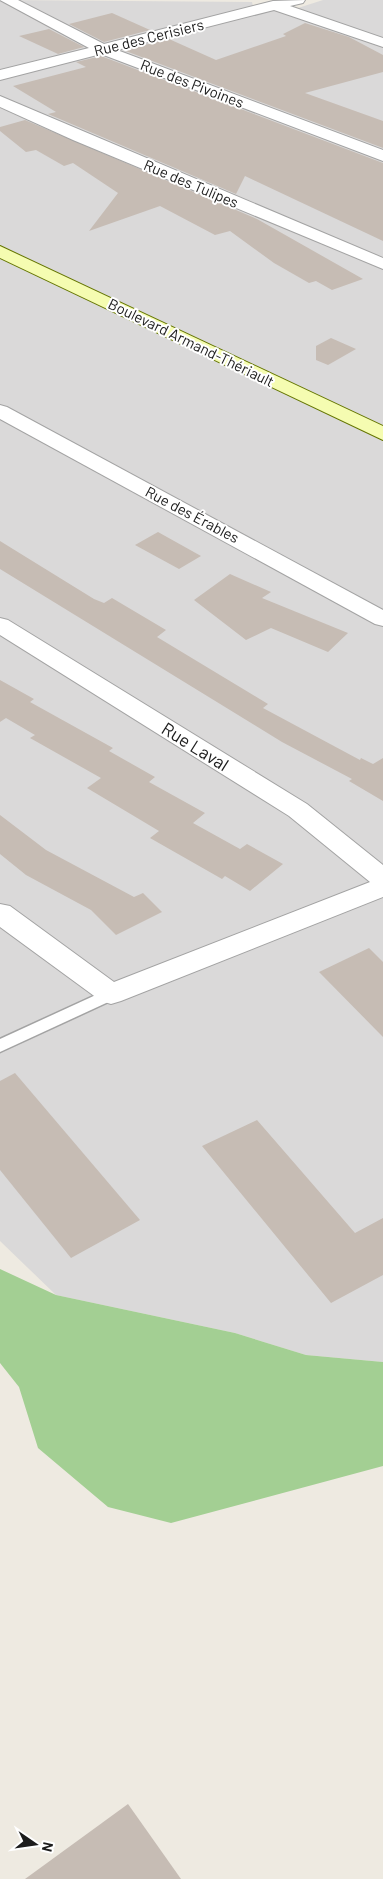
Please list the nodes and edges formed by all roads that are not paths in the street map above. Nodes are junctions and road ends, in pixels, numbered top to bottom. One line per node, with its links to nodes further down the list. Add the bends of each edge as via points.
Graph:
1 (7, 0): 5 (street, Rue des Pivoines)
2 (298, 0): 3 (street, Rue des Cerisiers)
3 (270, 3): 4 (street); 5 (street, Rue des Cerisiers)
4 (383, 43)
5 (104, 50): 6 (street, Rue des Cerisiers); 8 (street, Rue des Pivoines)
6 (0, 75)
7 (0, 101): 10 (street, Rue des Tulipes)
8 (383, 156)
9 (0, 251): 12 (street, Boulevard Armand-Thériault)
10 (383, 264)
11 (0, 411): 13 (street, Rue des Érables)
12 (383, 434)
13 (383, 619)
14 (0, 625): 15 (street, Rue Laval, via 298,810)
15 (383, 879)
16 (383, 887): 18 (street)
17 (0, 912): 18 (street)
18 (111, 994): 19 (lane)
19 (0, 1046)

